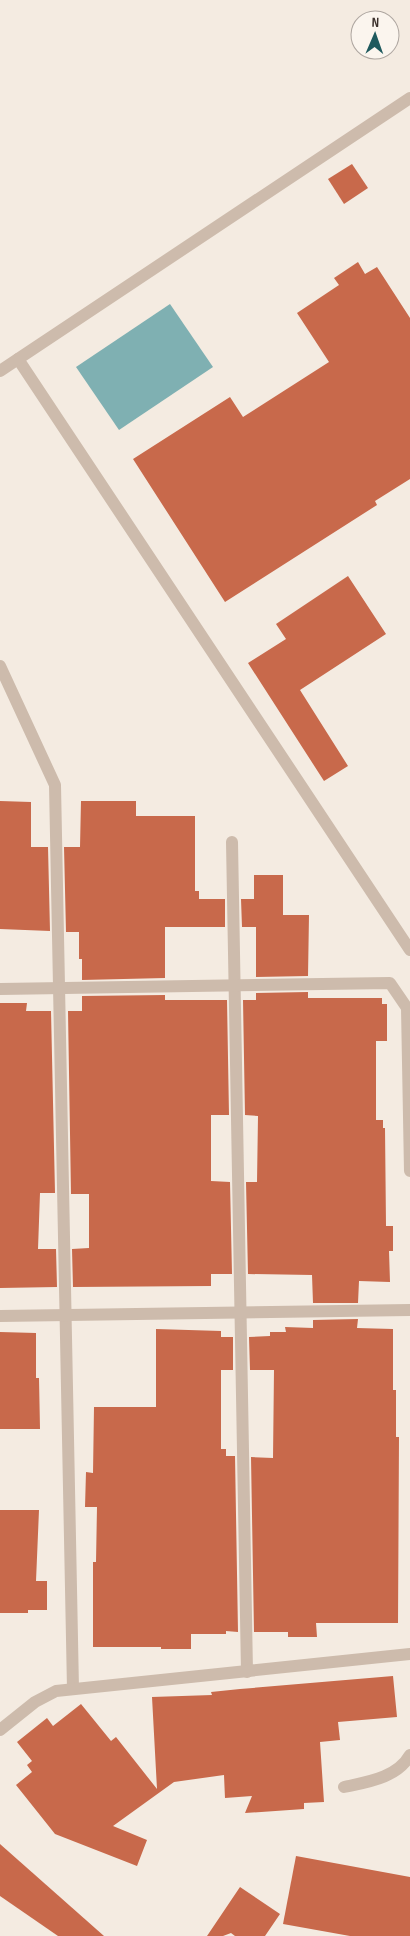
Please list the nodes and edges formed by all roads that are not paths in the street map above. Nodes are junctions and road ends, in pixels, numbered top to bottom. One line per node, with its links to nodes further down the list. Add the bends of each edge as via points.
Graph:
1 (410, 98): 2 (street)
2 (18, 359): 3 (street); 6 (street)
3 (0, 371)
4 (0, 666): 8 (street, via 55,785)
5 (232, 842): 7 (street)
6 (410, 950)
7 (235, 985): 8 (street); 10 (street, via 390,983 407,1008); 12 (street)
8 (59, 988): 9 (street); 13 (street)
9 (0, 989)
10 (410, 1171)
11 (410, 1310): 12 (street)
12 (240, 1312): 13 (street); 16 (street)
13 (65, 1315): 14 (street); 17 (street)
14 (0, 1316)
15 (410, 1654): 16 (street)
16 (247, 1672): 17 (street)
17 (72, 1688): 18 (street, via 35,1702)
18 (0, 1730)
19 (410, 1755): 20 (street, via 398,1769 376,1780)
20 (344, 1787)

